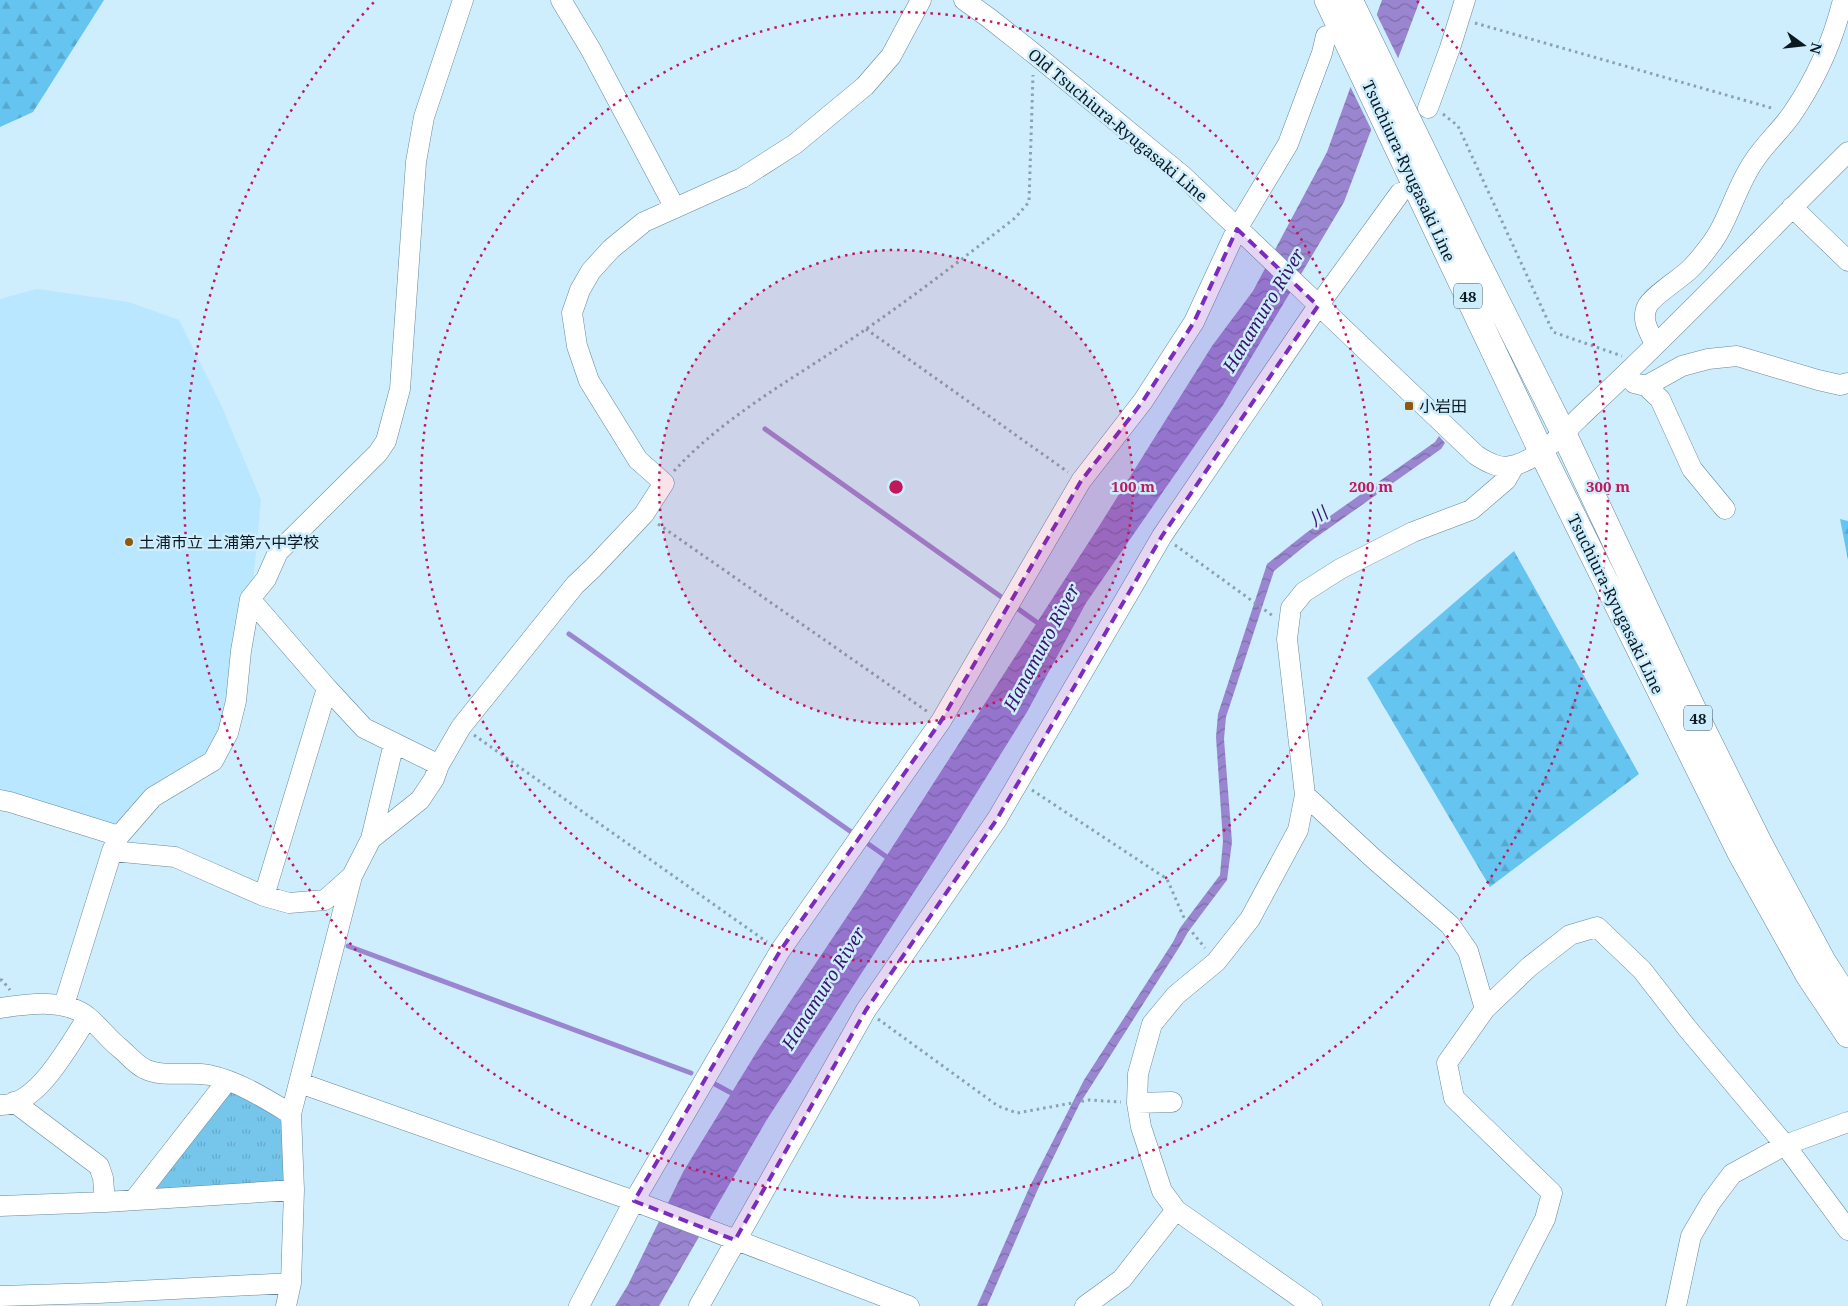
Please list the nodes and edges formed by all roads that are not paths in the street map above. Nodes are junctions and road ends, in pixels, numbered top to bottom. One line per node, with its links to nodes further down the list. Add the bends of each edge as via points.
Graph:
1 (463, 0): 26 (street, via 424,117 416,162 400,389 386,441 278,552 266,579)
2 (561, 0): 14 (street)
3 (921, 0): 14 (street, via 891,56 865,86 788,149 742,178)
4 (964, 0): 15 (street, Old Tsuchiura-Ryugasaki Line, via 1183,176)
5 (1327, 0): 9 (main road, Tsuchiura-Ryugasaki Line / 48)
6 (1350, 0): 10 (main road, Tsuchiura-Ryugasaki Line / 48)
7 (1844, 0): 18 (street, via 1832,39 1815,77 1792,114 1754,160 1709,246 1690,269 1648,304 1645,323)
8 (1462, 9): 10 (street, via 1450,48)
9 (1333, 31): 15 (street, via 1288,144); 23 (main road, Tsuchiura-Ryugasaki Line / 48, via 1394,139)
10 (1420, 107): 22 (main road, Tsuchiura-Ryugasaki Line / 48, via 1472,253)
11 (1848, 152): 13 (street)
12 (1400, 193): 17 (street)
13 (1792, 207): 16 (street); 18 (street)
14 (675, 208): 29 (street, via 644,222 611,249 591,272 572,312 577,346 589,381 638,460 664,483 644,514 575,585 461,727)
15 (1241, 233): 17 (street, Old Tsuchiura-Ryugasaki Line); 52 (street, via 1194,322 1143,401 1081,481 941,721 780,951)
16 (1848, 261)
17 (1314, 302): 24 (street, Old Tsuchiura-Ryugasaki Line, via 1476,455 1500,467); 57 (street, via 1162,536 997,819 866,1010)
18 (1655, 344): 19 (street)
19 (1620, 379): 21 (street); 22 (street)
20 (1848, 383): 21 (street, via 1840,385 1818,380 1737,356 1682,366)
21 (1646, 386): 25 (street, via 1660,399 1692,469)
22 (1563, 432): 23 (street); 36 (main road, Tsuchiura-Ryugasaki Line / 48, via 1760,844 1823,961)
23 (1542, 453): 24 (street); 41 (main road, Tsuchiura-Ryugasaki Line / 48, via 1740,853 1808,975)
24 (1514, 466): 30 (street, via 1506,480 1471,510 1413,532 1340,569 1304,592 1291,608 1287,639)
25 (1724, 509)
26 (250, 599): 27 (street); 33 (street, via 240,651 236,701 228,733 213,761 153,797)
27 (326, 688): 28 (street, via 364,728); 35 (street)
28 (394, 743): 29 (street); 32 (street)
29 (439, 765): 32 (street, via 420,800)
30 (1305, 795): 39 (street, via 1450,925 1468,951); 44 (street, via 1298,830 1250,919 1216,962 1176,995 1152,1024 1138,1074)
31 (0, 800): 33 (street)
32 (371, 839): 34 (street)
33 (115, 844): 35 (street, via 175,858); 37 (street)
34 (352, 876): 35 (street, via 325,900 289,903); 43 (street)
35 (264, 896)
36 (1848, 1000)
37 (64, 1005): 38 (street); 40 (street)
38 (0, 1008)
39 (1486, 1009): 49 (street, via 1529,967 1570,935 1597,927 1642,970); 67 (street, via 1447,1063 1454,1098 1552,1193 1545,1219)
40 (88, 1017): 42 (street, via 111,1042 144,1068); 46 (street, via 42,1084 26,1097)
41 (1848, 1035)
42 (226, 1080): 47 (street); 51 (street)
43 (300, 1083): 47 (street); 52 (street)
44 (1137, 1102): 45 (street); 55 (street, via 1141,1127 1162,1191)
45 (1172, 1102)
46 (7, 1103): 53 (street, via 99,1166)
47 (291, 1114): 50 (street)
48 (1848, 1122): 49 (street)
49 (1784, 1144): 56 (street); 68 (street, via 1732,1174 1711,1202 1691,1236)
50 (294, 1190): 51 (street); 58 (street)
51 (134, 1200): 53 (street)
52 (634, 1200): 57 (street); 62 (street)
53 (105, 1202): 54 (street)
54 (0, 1206)
55 (1176, 1210): 65 (street, via 1122,1280); 66 (street)
56 (1848, 1230)
57 (735, 1240): 63 (street); 64 (street)
58 (291, 1283): 60 (street); 61 (street)
59 (0, 1296): 60 (street)
60 (99, 1299)
61 (286, 1306)
62 (579, 1306)
63 (698, 1306)
64 (909, 1306)
65 (1085, 1306)
66 (1312, 1306)
67 (1500, 1306)
68 (1676, 1306)

